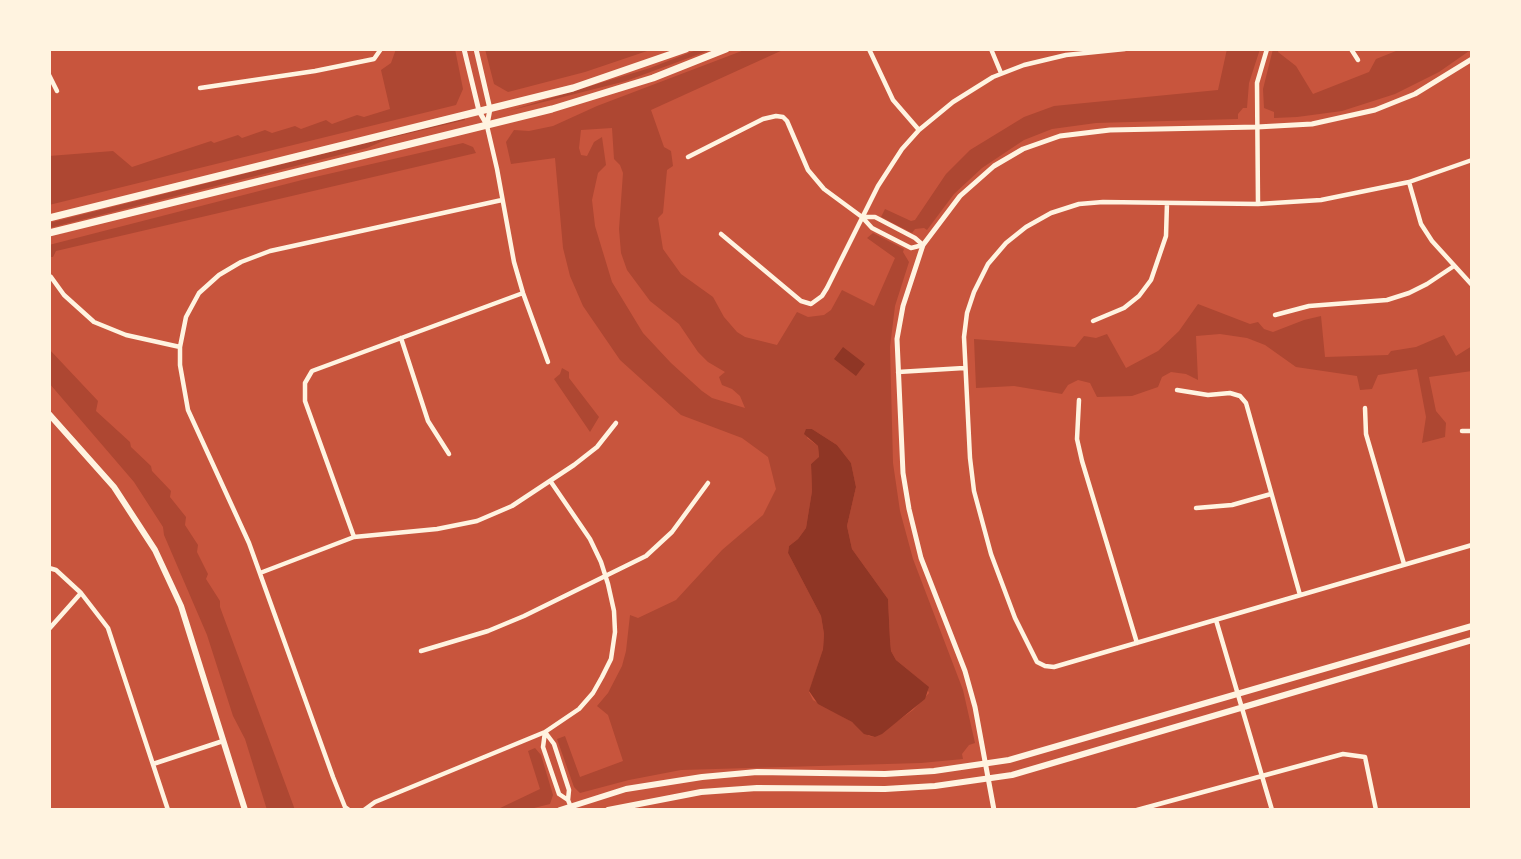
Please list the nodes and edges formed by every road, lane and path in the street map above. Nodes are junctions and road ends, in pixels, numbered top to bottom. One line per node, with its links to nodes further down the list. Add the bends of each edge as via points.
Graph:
1 (464, 49): 19 (street)
2 (476, 49): 18 (street)
3 (686, 49): 18 (main road, via 573,88)
4 (726, 49): 20 (main road, via 634,84)
5 (869, 49): 22 (street, via 893,100)
6 (991, 49): 14 (street)
7 (1125, 49): 10 (street)
8 (1267, 49): 21 (street, via 1257,82)
9 (1351, 49): 13 (street)
10 (1087, 50): 14 (street)
11 (381, 51): 16 (street, via 374,59)
12 (1472, 59): 21 (street, via 1415,94 1375,110 1312,124)
13 (1358, 60)
14 (1001, 73): 22 (street, via 953,102)
15 (49, 75): 17 (street)
16 (200, 88)
17 (57, 91)
18 (490, 108): 19 (main road); 20 (street)
19 (479, 111): 20 (street); 30 (main road)
20 (486, 125): 26 (street); 31 (main road)
21 (1257, 127): 28 (street); 33 (street, via 1083,132 1023,149 974,182)
22 (919, 130): 29 (street, via 902,149)
23 (688, 157): 29 (street, via 776,116 787,121 808,170 824,189)
24 (1472, 160): 25 (street)
25 (1409, 182): 28 (street, via 1321,200); 34 (street, via 1421,224)
26 (502, 200): 37 (street); 41 (street, via 283,248 241,262 199,293 186,317)
27 (1167, 203): 28 (street); 39 (street, via 1166,236 1151,280 1124,307); 43 (street, via 1079,205 1051,213 1006,243 988,264 974,292 967,313)
28 (1258, 204)
29 (862, 217): 32 (street, via 827,288 811,304 768,276); 33 (street, via 876,218); 33 (street, via 872,228 911,248)
30 (49, 218)
31 (49, 233)
32 (721, 234)
33 (923, 245): 44 (street, via 903,306)
34 (1454, 266): 36 (street); 38 (street, via 1427,285 1387,300 1309,306)
35 (51, 278): 41 (street, via 94,322 126,335)
36 (1472, 285)
37 (523, 293): 40 (street); 42 (street)
38 (1275, 315)
39 (1093, 321)
40 (401, 338): 52 (street, via 428,421); 57 (street, via 312,371 305,383 305,401)
41 (180, 347): 61 (street, via 188,410)
42 (548, 362)
43 (964, 368): 44 (street); 69 (street, via 974,491 1015,618 1037,662 1054,667)
44 (898, 372): 75 (street, via 909,509 921,558 965,671)
45 (1177, 390): 55 (street, via 1240,396 1246,403)
46 (1079, 400): 69 (street, via 1077,439 1082,461)
47 (1365, 408): 59 (street, via 1366,434)
48 (49, 414): 74 (main road, via 114,487 155,550 180,606)
49 (616, 423): 53 (street, via 597,447)
50 (1462, 431): 51 (street)
51 (1472, 431)
52 (449, 454)
53 (551, 482): 57 (street, via 477,521); 62 (street, via 590,539)
54 (708, 483): 62 (street, via 672,532 646,556)
55 (1271, 494): 56 (street); 64 (street)
56 (1196, 509)
57 (354, 537): 61 (street)
58 (1472, 545): 59 (street)
59 (1404, 564): 64 (street)
60 (49, 568): 63 (street)
61 (260, 573): 83 (street)
62 (606, 576): 70 (street, via 488,631); 73 (street, via 614,611 611,659 579,709)
63 (81, 593): 67 (street); 76 (street, via 108,628)
64 (1300, 596): 65 (street)
65 (1216, 620): 69 (street); 71 (street)
66 (1472, 626): 71 (main road)
67 (49, 629)
68 (1472, 640): 72 (main road)
69 (1137, 643)
70 (421, 652)
71 (1239, 695): 72 (street); 75 (main road)
72 (1243, 708): 77 (street); 78 (main road, via 1049,765)
73 (545, 732): 80 (street, via 554,744); 80 (street, via 543,747 551,771 559,794); 84 (street)
74 (223, 741): 76 (street); 82 (main road)
75 (985, 763): 78 (street); 80 (main road, via 885,774 757,772 702,777 626,789)
76 (153, 764): 81 (street)
77 (1262, 775): 79 (street); 90 (street); 91 (street, via 1343,754 1365,757)
78 (988, 778): 86 (main road, via 885,789 701,792); 87 (street)
79 (1163, 803): 88 (street); 89 (street)
80 (570, 805): 85 (main road)
81 (167, 810)
82 (245, 810)
83 (349, 810)
84 (365, 810)
85 (560, 810)
86 (608, 810)
87 (994, 810)
88 (1137, 810)
89 (1166, 810)
90 (1272, 810)
91 (1376, 810)

